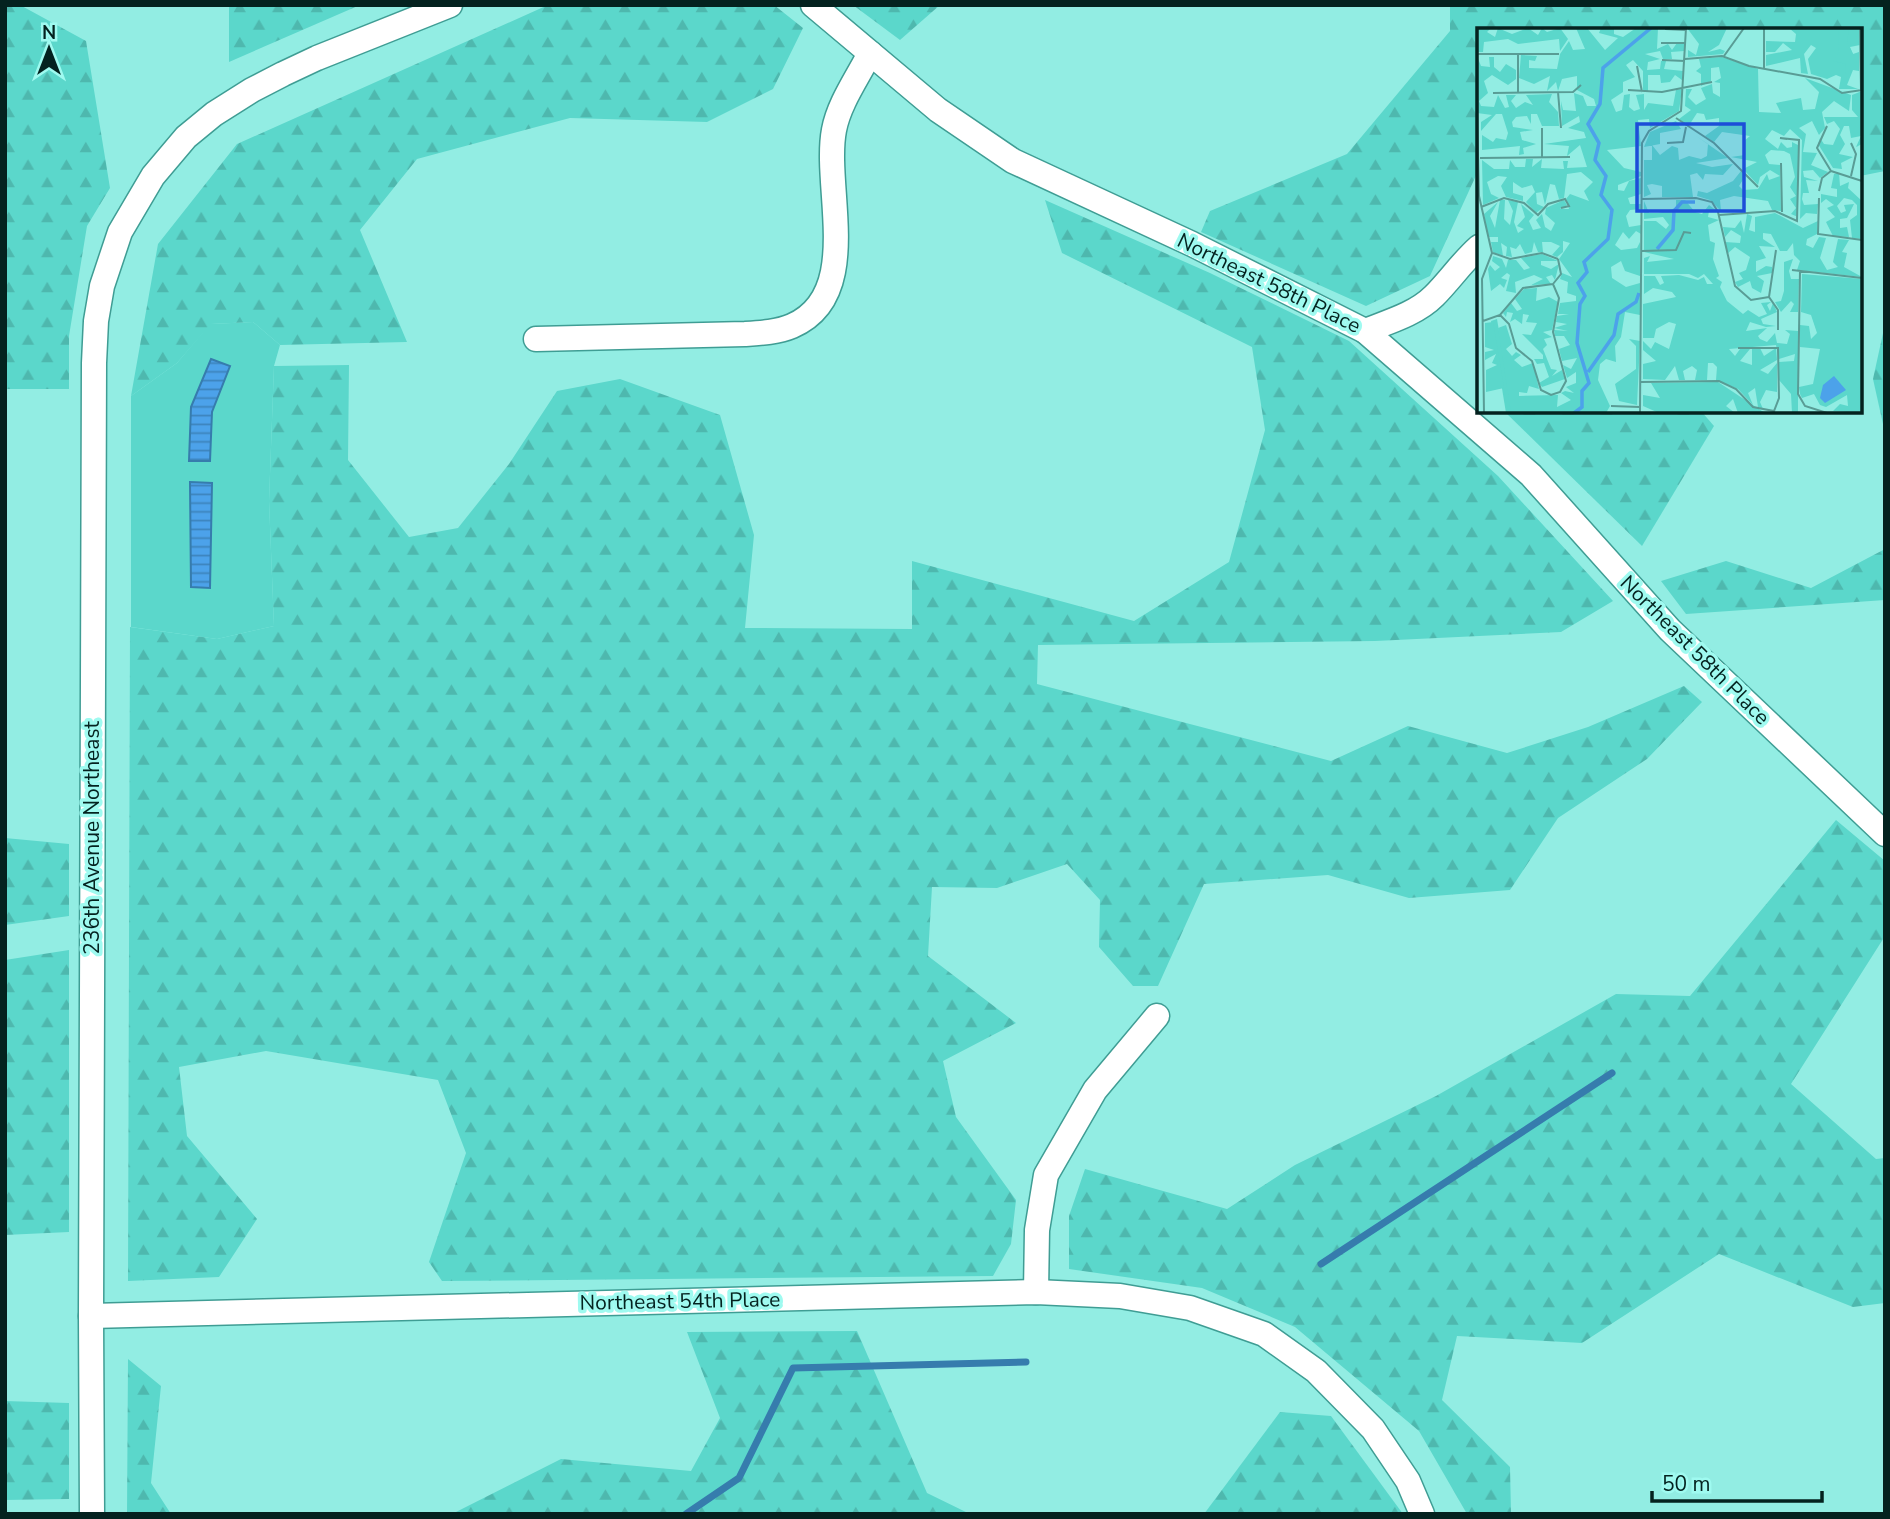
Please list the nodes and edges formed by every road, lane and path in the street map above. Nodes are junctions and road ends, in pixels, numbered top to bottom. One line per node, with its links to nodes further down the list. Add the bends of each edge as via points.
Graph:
1 (450, 5): 10 (street, 236th Avenue Northeast, via 317,58 214,114 186,137 153,176 120,232 102,286 94,363)
2 (813, 5): 3 (street, Northeast 58th Place)
3 (870, 53): 5 (street, Northeast 58th Place, via 938,110 1013,161); 6 (street, via 834,131 836,258 824,298 810,316 792,326 745,334)
4 (1477, 249): 5 (street, via 1432,298 1408,314)
5 (1365, 331): 7 (street, Northeast 58th Place, via 1531,475 1670,630)
6 (536, 339)
7 (1885, 834)
8 (1157, 1016): 9 (street, via 1095,1090 1046,1175 1037,1230)
9 (1036, 1292): 10 (street, Northeast 54th Place); 12 (street, Northeast 54th Place, via 1120,1296 1190,1308 1264,1334 1316,1371 1373,1429 1408,1481)
10 (90, 1316): 11 (street, 236th Avenue Northeast)
11 (92, 1514)
12 (1422, 1514)

